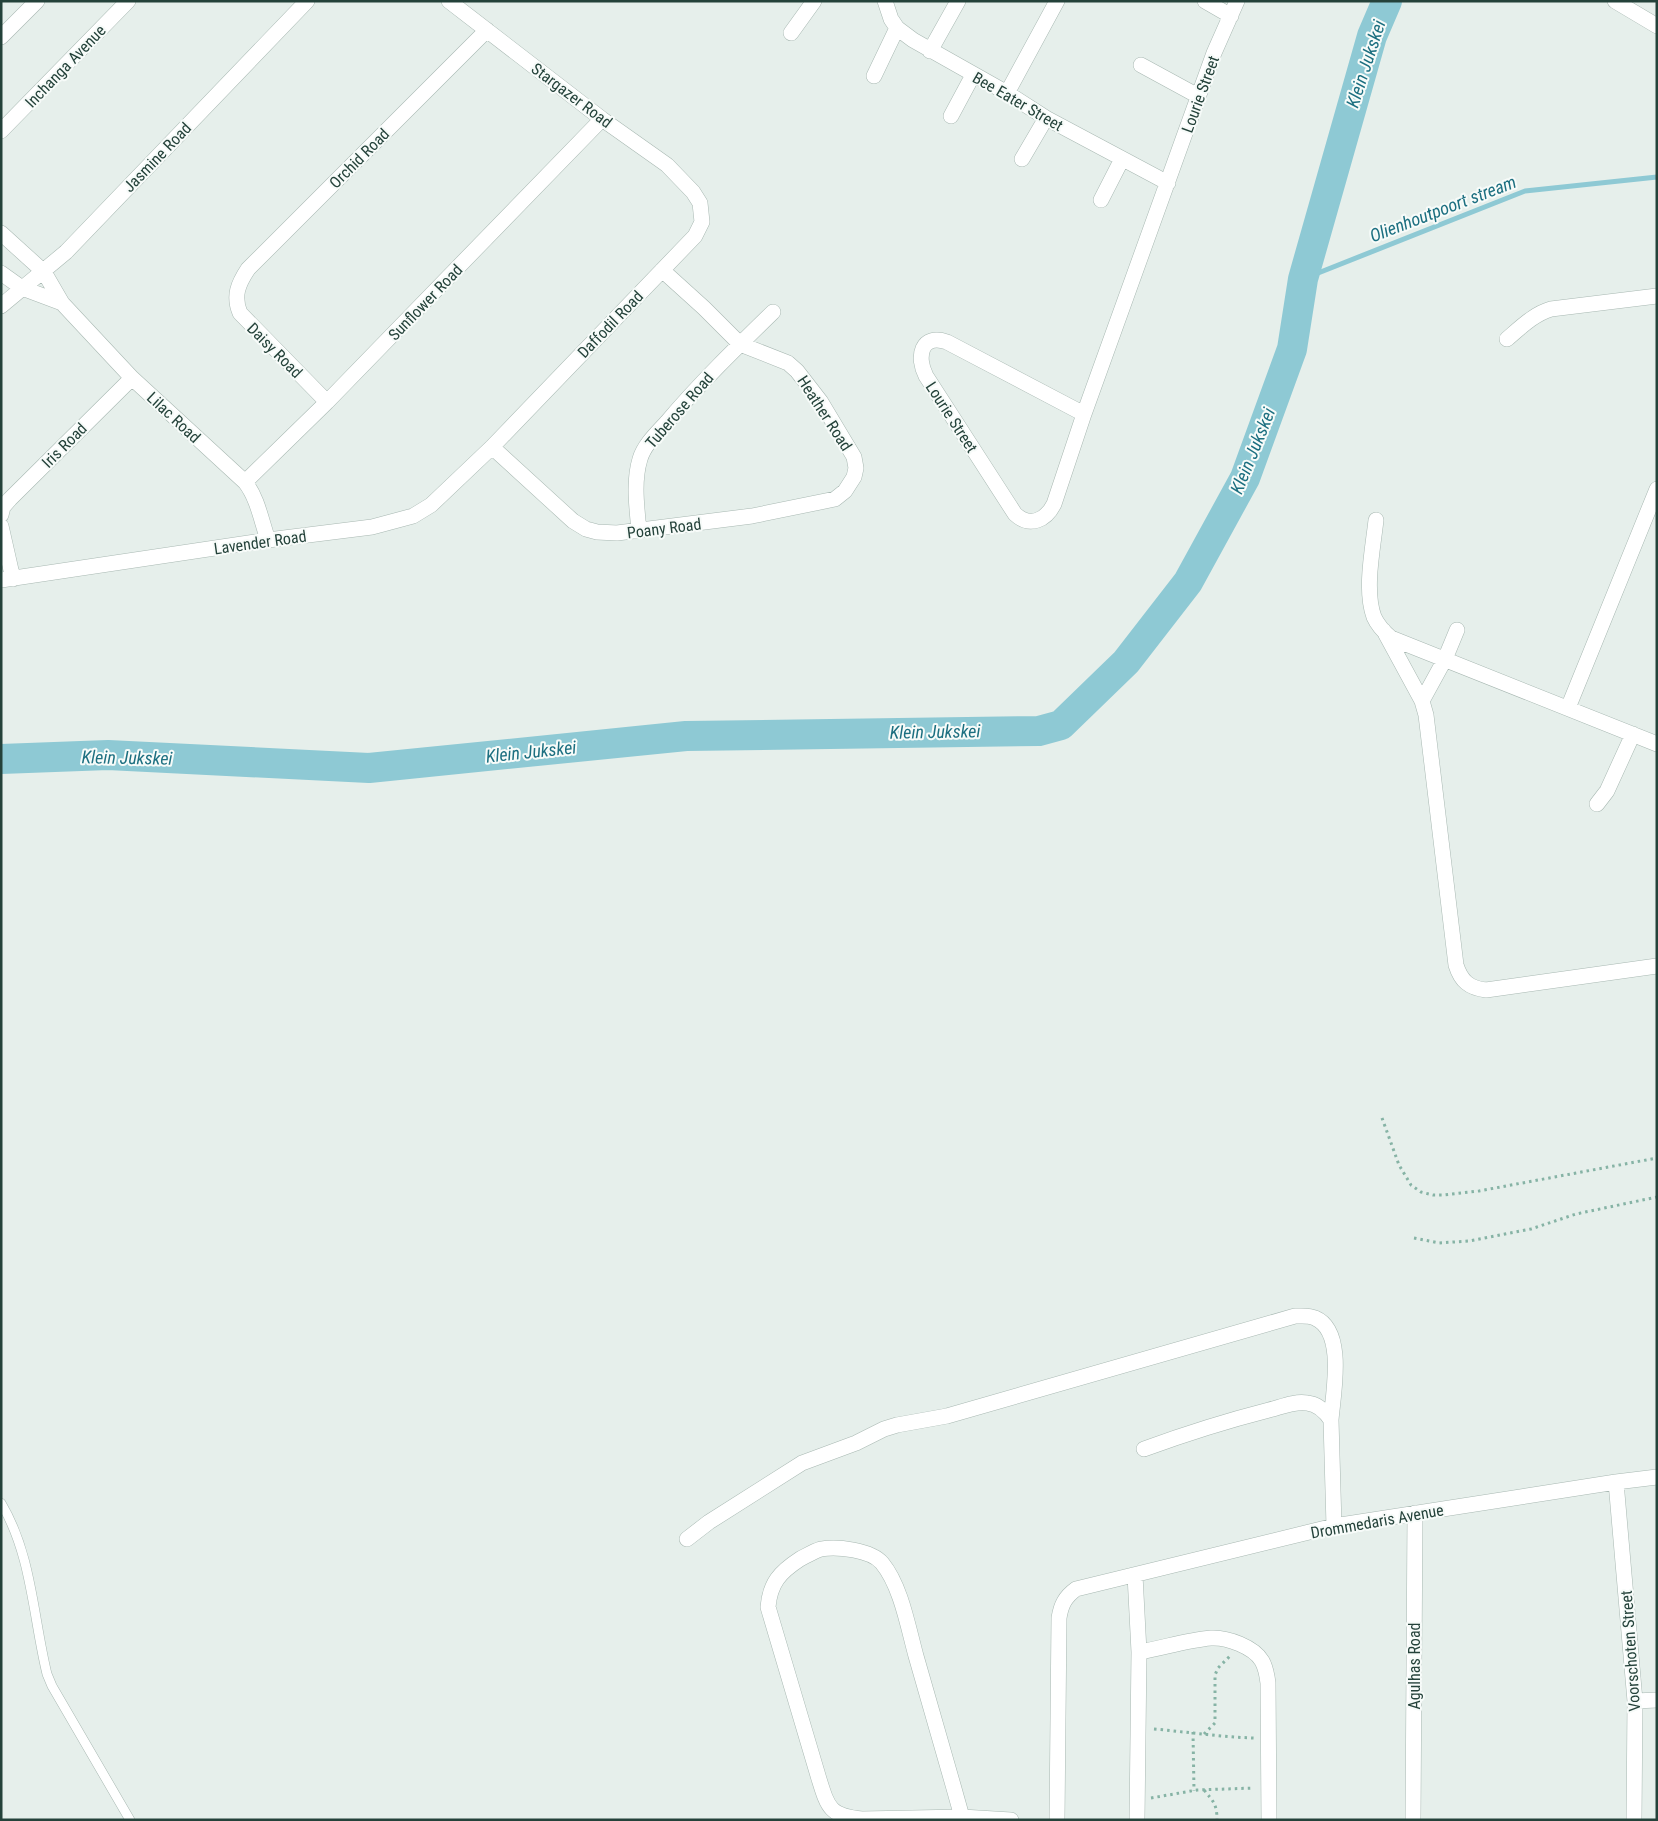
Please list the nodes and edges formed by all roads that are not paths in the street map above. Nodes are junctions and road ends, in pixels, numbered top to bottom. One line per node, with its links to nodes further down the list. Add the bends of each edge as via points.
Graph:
1 (37, 1): 17 (street)
2 (128, 1): 27 (street, Inchanga Avenue)
3 (307, 1): 35 (street, Jasmine Road)
4 (448, 1): 15 (street, Stargazer Road)
5 (814, 1): 16 (street)
6 (885, 1): 14 (street, Bee Eater Street)
7 (958, 1): 18 (street)
8 (1057, 1): 22 (street)
9 (1205, 1): 12 (street)
10 (1237, 1): 12 (street, Lourie Street)
11 (1615, 1): 13 (street)
12 (1231, 16): 23 (street, Lourie Street)
13 (1657, 26)
14 (897, 28): 18 (street, Bee Eater Street); 21 (street)
15 (487, 30): 26 (street, Stargazer Road); 38 (street, Orchid Road, via 248,269)
16 (791, 33)
17 (1, 37)
18 (930, 51): 20 (street, Bee Eater Street)
19 (1141, 65): 23 (street)
20 (973, 75): 22 (street, Bee Eater Street); 24 (street)
21 (874, 76)
22 (1007, 93): 25 (street, Bee Eater Street)
23 (1198, 96): 30 (street, Lourie Street)
24 (951, 116)
25 (1046, 118): 28 (street); 29 (street, Bee Eater Street)
26 (602, 119): 31 (street, Stargazer Road, via 667,165); 46 (street, Sunflower Road)
27 (1, 131)
28 (1022, 159)
29 (1122, 159): 30 (street, Bee Eater Street); 32 (street)
30 (1168, 183): 47 (street, Lourie Street)
31 (693, 192): 34 (street, Daffodil Road, via 700,203 702,222 695,236)
32 (1101, 200)
33 (1, 233): 35 (street)
34 (662, 270): 44 (street, Heather Road); 48 (street, Daffodil Road)
35 (44, 272): 37 (street, Jasmine Road); 40 (street)
36 (1, 273): 37 (street)
37 (22, 288): 40 (street); 41 (street, Jasmine Road)
38 (236, 291): 46 (street, Daisy Road, via 237,306 246,320)
39 (1657, 296): 43 (street, via 1551,309 1533,317)
40 (62, 303): 45 (street, Lilac Road)
41 (1, 306)
42 (773, 312): 44 (street, Tuberose Road)
43 (1507, 339)
44 (740, 344): 49 (street, Heather Road, via 788,363 797,371 821,402 854,457); 55 (street, Tuberose Road, via 697,387 642,454 636,500)
45 (132, 378): 50 (street, Lilac Road); 52 (street, Iris Road, via 10,499)
46 (327, 402): 50 (street, Sunflower Road)
47 (1084, 414): 47 (street, Lourie Street, via 1049,513 1036,521 1020,519 921,367 924,346 941,340)
48 (492, 447): 55 (street, Poany Road, via 579,526 597,532); 56 (street, Lavender Road, via 431,505 413,516 372,527)
49 (854, 477): 55 (street, Poany Road, via 841,495 817,504)
50 (245, 482): 56 (street, Lilac Road, via 257,502)
51 (1657, 489): 62 (street)
52 (1, 516)
53 (1376, 520): 59 (street, via 1370,603 1374,617)
54 (1, 526): 57 (street)
55 (639, 531)
56 (268, 540): 57 (street, Lavender Road)
57 (7, 580)
58 (1457, 630): 60 (street)
59 (1384, 631): 60 (street, via 1391,638); 61 (street)
60 (1445, 659): 61 (street); 62 (street)
61 (1422, 701): 66 (street, via 1430,737 1456,964 1463,981 1468,986 1486,990)
62 (1568, 708): 63 (street)
63 (1633, 734): 64 (street); 65 (street, via 1608,791)
64 (1657, 744)
65 (1597, 804)
66 (1657, 966)
67 (1331, 1420): 68 (street, via 1317,1406 1295,1403 1226,1421); 73 (street); 74 (street, via 1335,1358 1330,1334 1314,1317 1295,1316 947,1416 884,1429 795,1468)
68 (1144, 1449)
69 (1657, 1477): 70 (street, Drommedaris Avenue)
70 (1616, 1482): 72 (street, Drommedaris Avenue); 78 (street, Voorschoten Street)
71 (1, 1503): 80 (lane, via 21,1544 47,1674)
72 (1415, 1513): 73 (street, Drommedaris Avenue); 85 (street, Agulhas Road)
73 (1334, 1526): 75 (street, Drommedaris Avenue)
74 (686, 1539)
75 (1135, 1575): 76 (street); 82 (street, Drommedaris Avenue, via 1076,1589 1061,1608)
76 (1139, 1652): 83 (street); 84 (street, via 1212,1638 1241,1644 1261,1659 1268,1683)
77 (1657, 1700): 78 (street)
78 (1635, 1701): 86 (street, Voorschoten Street)
79 (962, 1817): 79 (street, via 893,1579 873,1555 845,1549 821,1549 790,1566 773,1584 768,1607 830,1807 837,1814 862,1819); 81 (street)
80 (130, 1820)
81 (1010, 1820)
82 (1056, 1820)
83 (1137, 1820)
84 (1270, 1820)
85 (1413, 1820)
86 (1634, 1820)

